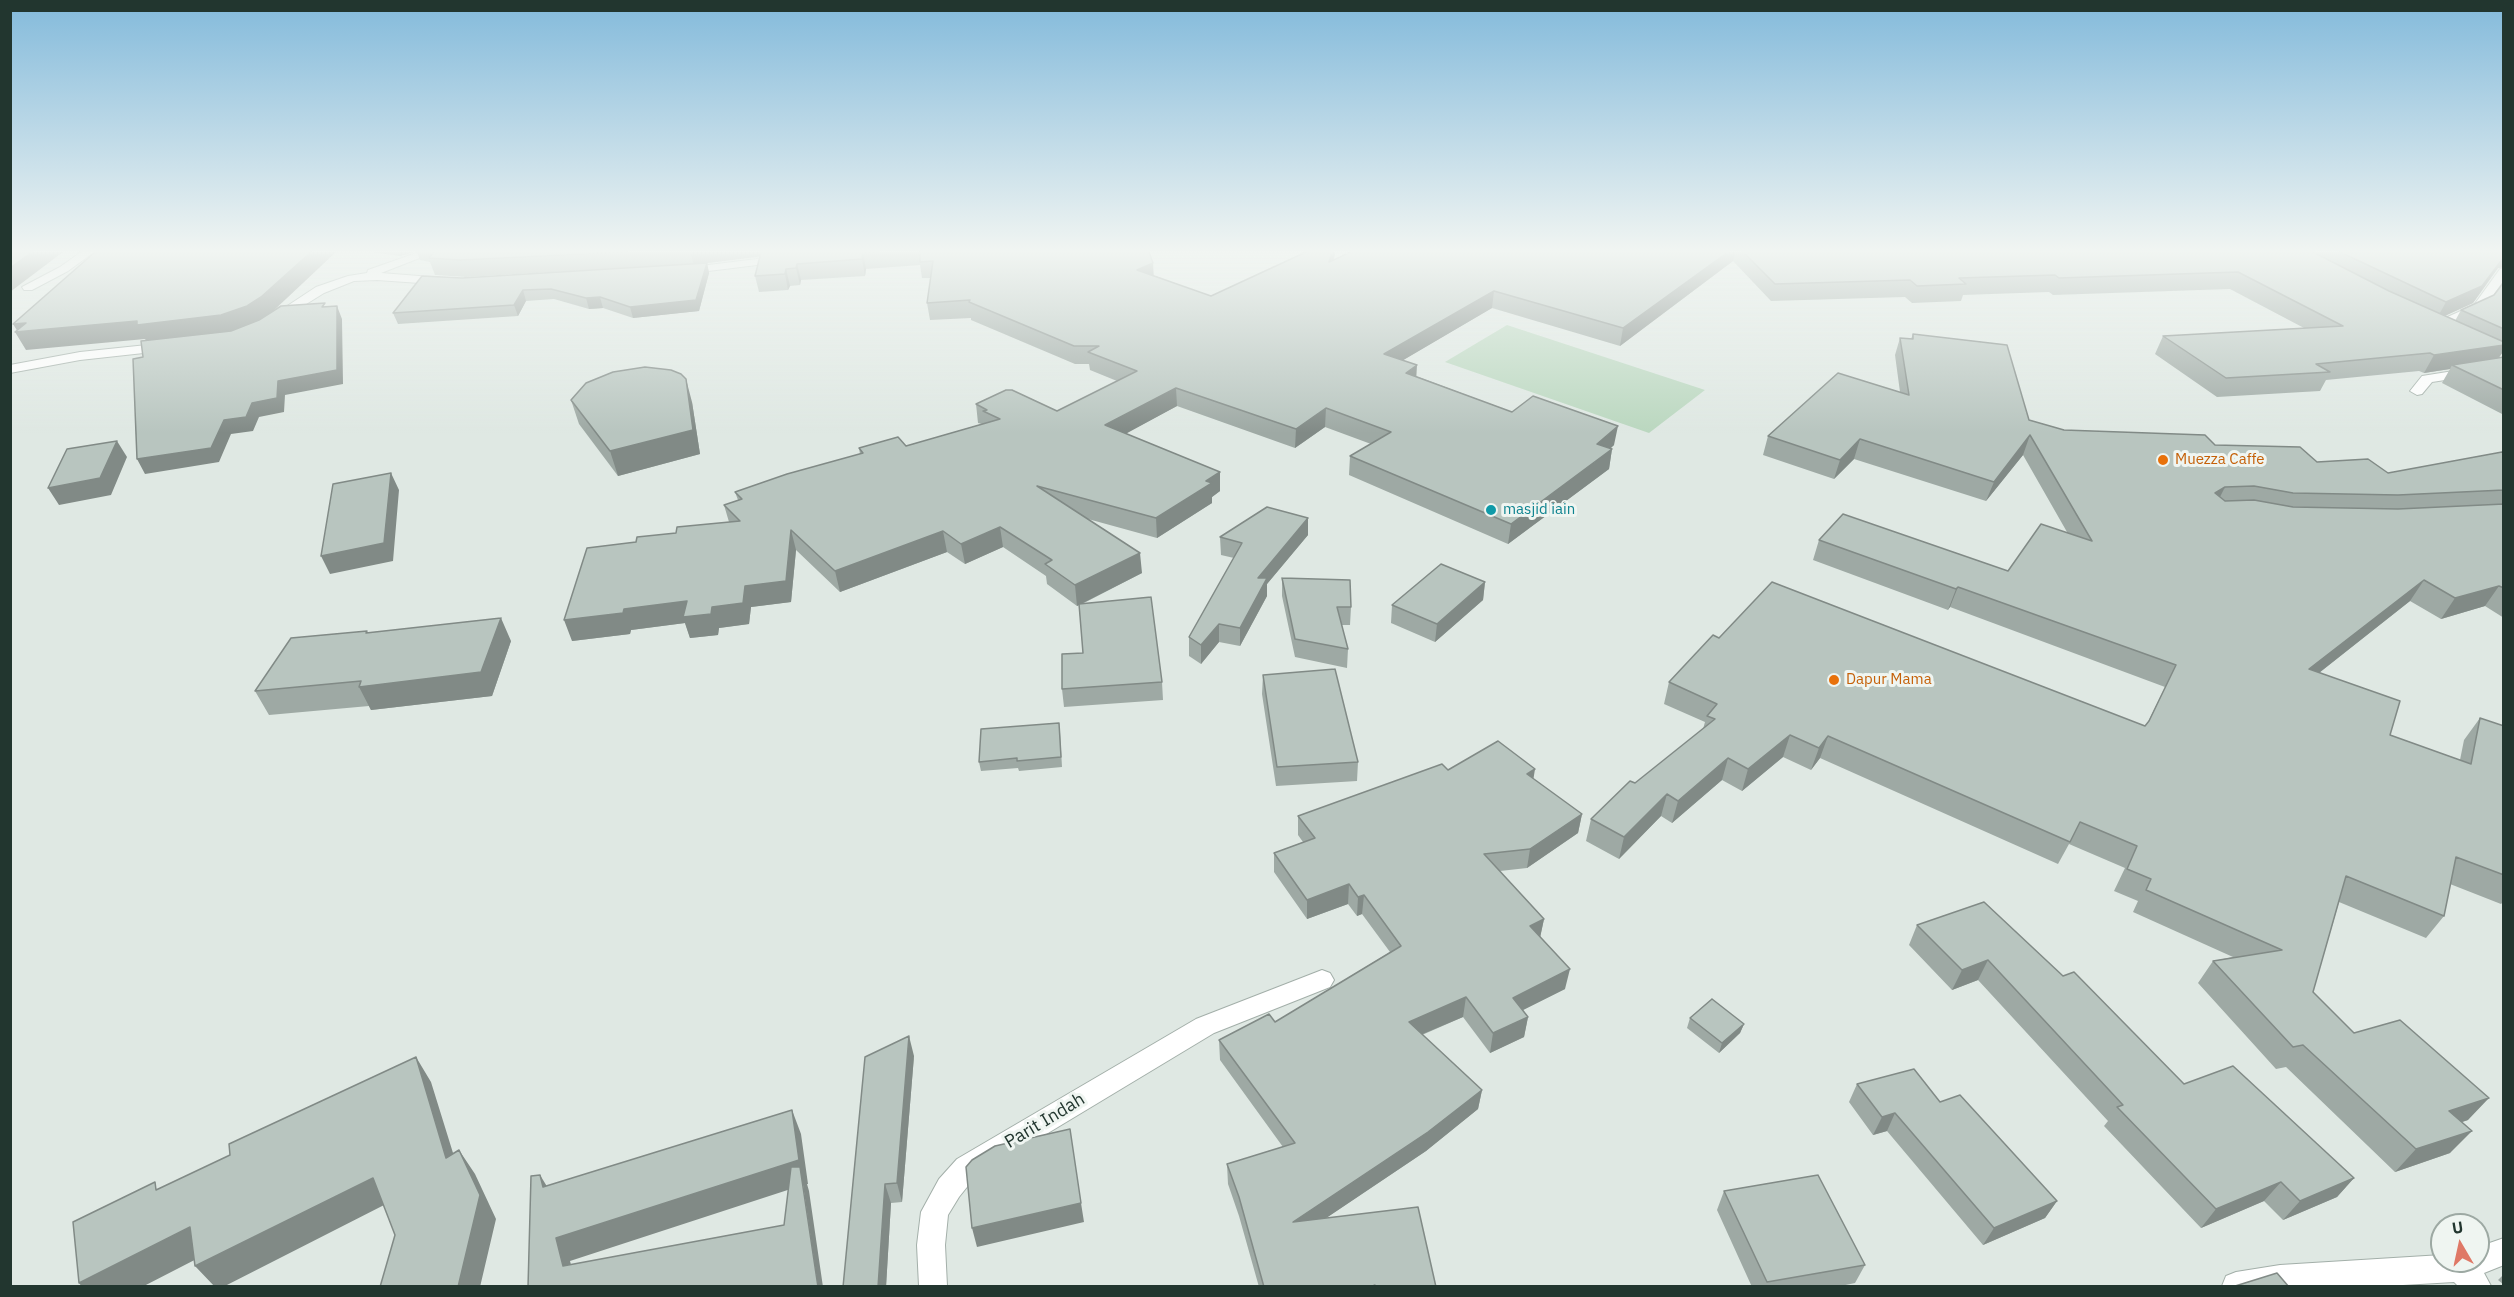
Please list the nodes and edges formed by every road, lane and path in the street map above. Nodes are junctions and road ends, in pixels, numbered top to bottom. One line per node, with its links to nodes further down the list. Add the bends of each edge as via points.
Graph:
1 (284, 313): 3 (street)
2 (2465, 313): 4 (street, via 2431,325)
3 (260, 328)
4 (2455, 336)
5 (176, 346): 7 (street, via 80,356)
6 (2504, 367): 8 (street, via 2427,380)
7 (10, 369)
8 (2417, 391)
9 (1322, 980): 12 (street, Parit Indah, via 1205,1026 966,1168 935,1212 931,1245)
10 (2504, 1251): 11 (street)
11 (2469, 1277): 13 (street, via 2280,1279)
12 (933, 1287)
13 (2236, 1287)

